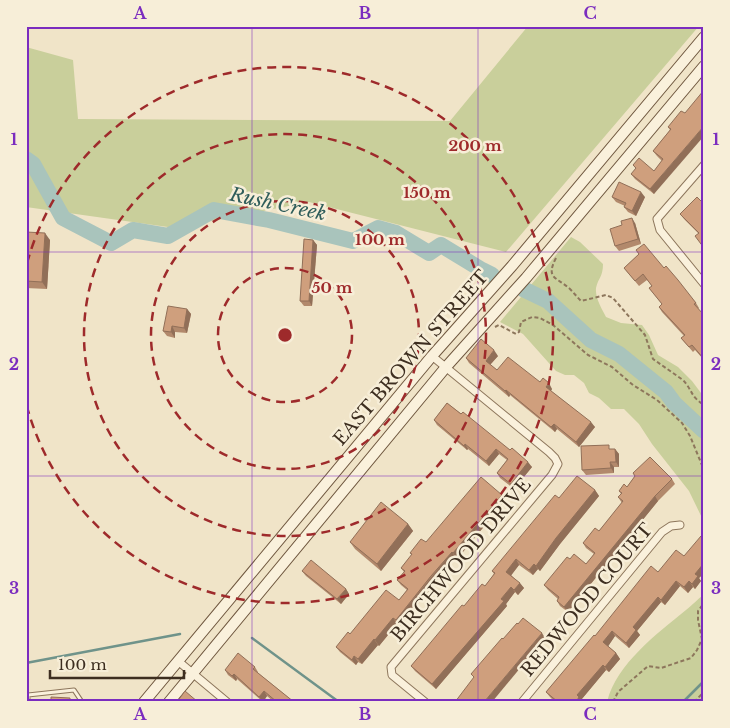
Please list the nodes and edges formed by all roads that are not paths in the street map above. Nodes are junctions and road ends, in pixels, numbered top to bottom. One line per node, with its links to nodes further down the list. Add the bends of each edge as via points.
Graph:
1 (704, 37): 5 (main road, EAST BROWN STREET)
2 (704, 66): 6 (main road, EAST BROWN STREET, via 526,278)
3 (704, 165): 4 (street, via 657,219 660,230)
4 (704, 284)
5 (432, 356): 6 (street); 7 (main road, EAST BROWN STREET)
6 (446, 367): 8 (main road, EAST BROWN STREET); 18 (street, BIRCHWOOD DRIVE, via 549,452 558,464 391,667 392,675)
7 (346, 458): 8 (main road); 10 (main road, EAST BROWN STREET)
8 (360, 470): 11 (main road, EAST BROWN STREET)
9 (680, 525): 19 (street, REDWOOD COURT, via 662,532)
10 (178, 661): 11 (street); 15 (main road, EAST BROWN STREET)
11 (193, 673): 16 (main road, EAST BROWN STREET); 17 (street)
12 (27, 695): 13 (lane); 14 (lane, via 74,690)
13 (28, 702)
14 (82, 702)
15 (144, 702)
16 (168, 702)
17 (227, 702)
18 (425, 702)
19 (522, 702)

